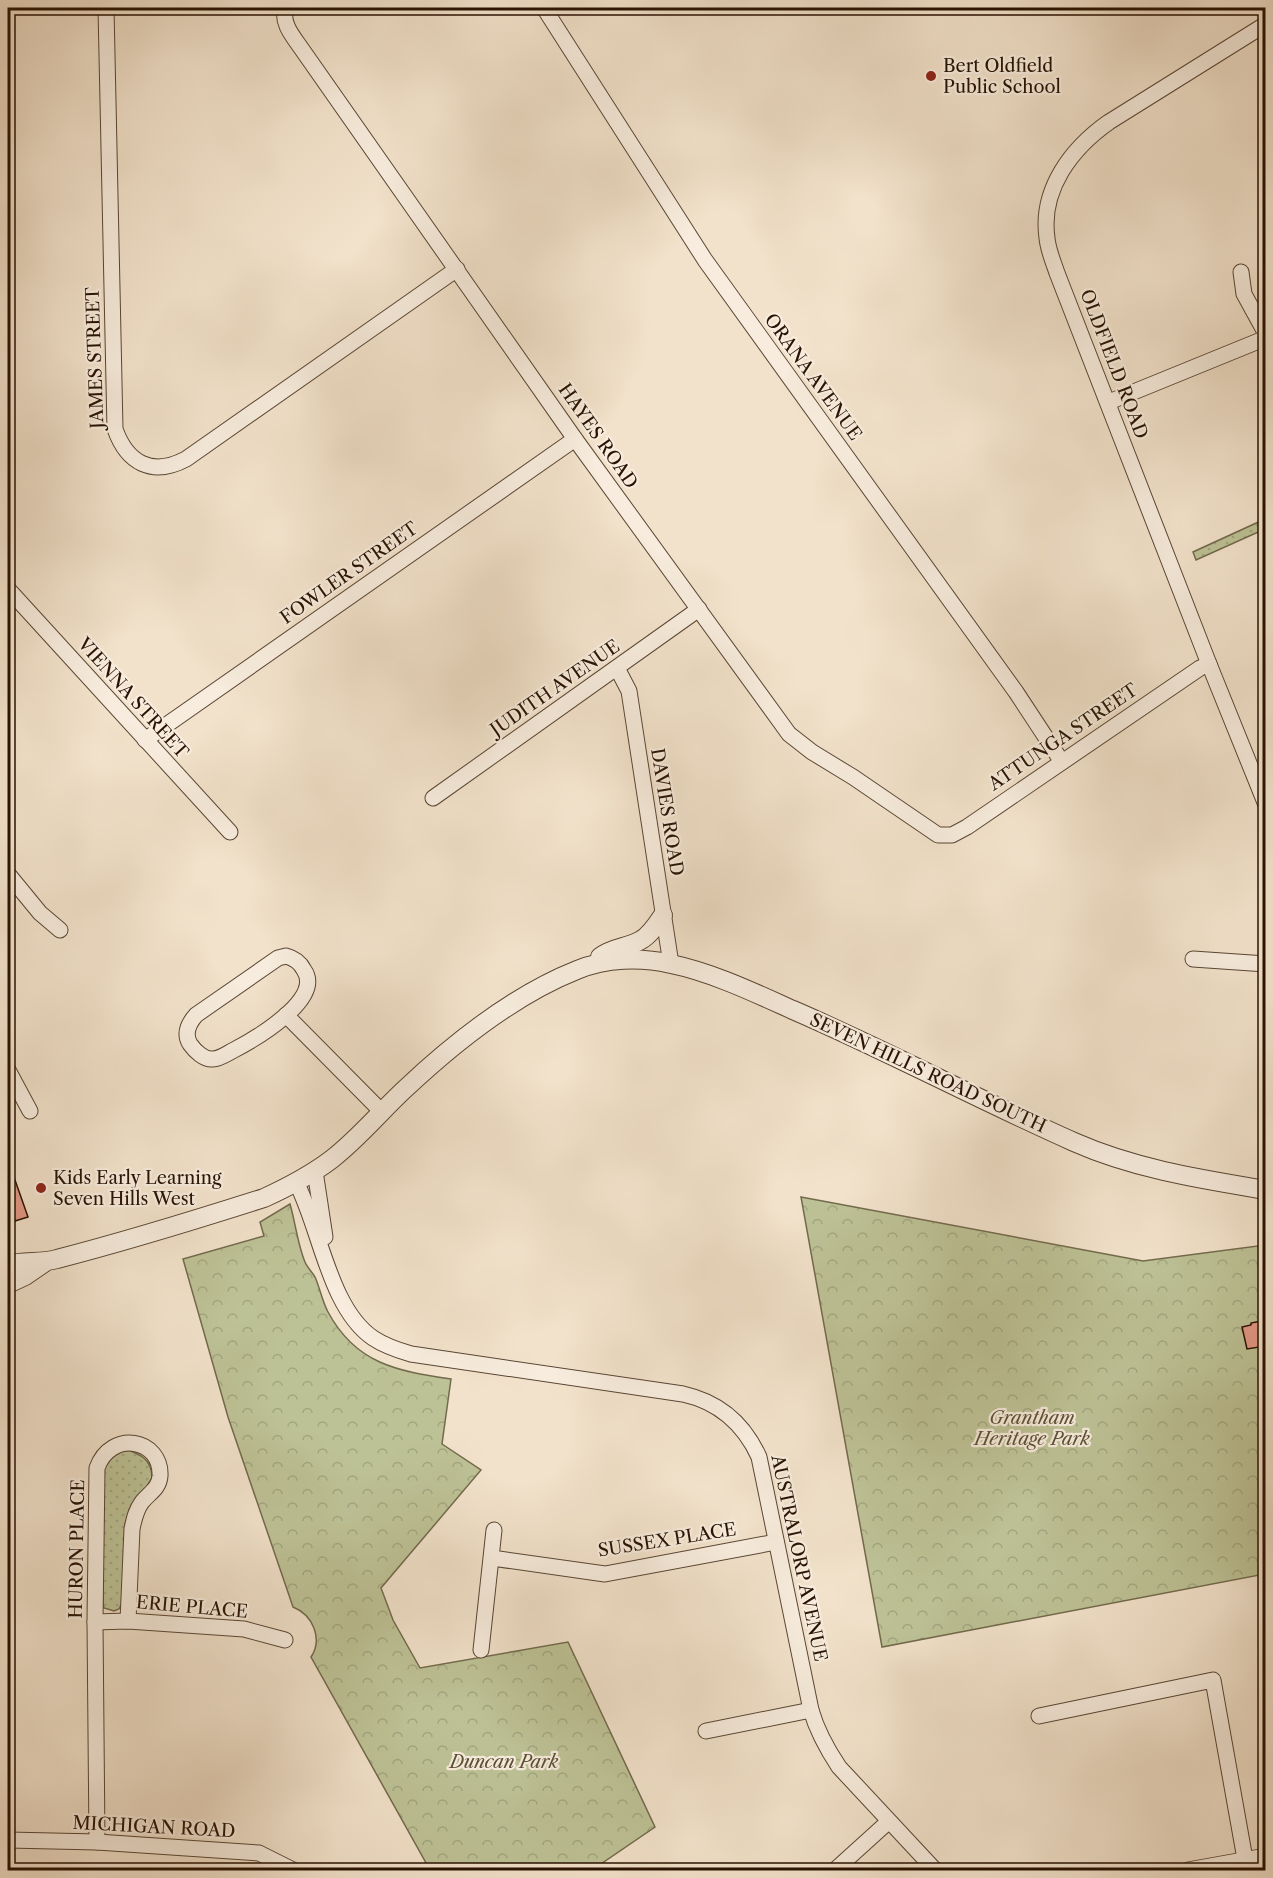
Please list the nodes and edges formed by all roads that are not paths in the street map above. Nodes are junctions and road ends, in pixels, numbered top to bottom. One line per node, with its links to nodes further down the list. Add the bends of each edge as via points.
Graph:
1 (106, 8): 5 (street, JAMES STREET, via 115,429 131,457 158,468 186,459)
2 (285, 8): 5 (street, HAYES ROAD, via 287,28)
3 (544, 8): 15 (street, ORANA AVENUE, via 705,260 1016,692)
4 (1266, 24): 8 (street, OLDFIELD ROAD, via 1099,129 1075,153 1053,187 1046,213 1047,240)
5 (457, 269): 9 (street, HAYES ROAD)
6 (1241, 272): 7 (street, via 1244,294)
7 (1266, 336): 8 (street)
8 (1109, 402): 12 (street, OLDFIELD ROAD)
9 (575, 439): 11 (street, HAYES ROAD); 14 (street, FOWLER STREET)
10 (8, 589): 14 (street, VIENNA STREET)
11 (699, 609): 13 (street, JUDITH AVENUE); 19 (street, HAYES ROAD, via 794,738)
12 (1209, 664): 15 (street, ATTUNGA STREET); 17 (street, OLDFIELD ROAD)
13 (617, 668): 16 (street, JUDITH AVENUE); 21 (street, DAVIES ROAD, via 629,691)
14 (145, 740): 18 (street, VIENNA STREET)
15 (1062, 762): 19 (street, ATTUNGA STREET, via 960,831)
16 (433, 798)
17 (1266, 805)
18 (230, 832)
19 (938, 835)
20 (8, 874): 22 (street, via 40,913)
21 (663, 915): 24 (street, DAVIES ROAD); 25 (street, SEVEN HILLS ROAD SOUTH, via 644,938 604,954)
22 (60, 930)
23 (1193, 959): 26 (street)
24 (671, 963): 25 (street, SEVEN HILLS ROAD SOUTH, via 626,959); 33 (street, SEVEN HILLS ROAD SOUTH, via 746,989 816,1020 1076,1143 1151,1168)
25 (592, 964): 30 (street, SEVEN HILLS ROAD SOUTH, via 499,1013 444,1054)
26 (1266, 964)
27 (286, 1015): 27 (street, via 309,981 297,961 286,956 196,1015 187,1037 196,1052 214,1059 258,1038); 30 (street)
28 (8, 1070): 29 (street)
29 (30, 1111)
30 (382, 1112): 31 (street, SEVEN HILLS ROAD SOUTH)
31 (315, 1171): 32 (street, SEVEN HILLS ROAD SOUTH); 36 (street, AUSTRALORP AVENUE)
32 (296, 1182): 34 (street, SEVEN HILLS ROAD SOUTH, via 264,1198 178,1226); 36 (street, AUSTRALORP AVENUE)
33 (1266, 1190)
34 (44, 1263): 35 (street, SEVEN HILLS ROAD SOUTH); 37 (street, SEVEN HILLS ROAD SOUTH)
35 (8, 1265)
36 (330, 1270): 39 (street, AUSTRALORP AVENUE, via 352,1317 390,1348 695,1396 716,1406 744,1431 759,1457)
37 (8, 1284)
38 (494, 1530): 40 (street)
39 (776, 1542): 40 (street, SUSSEX PLACE, via 605,1574); 45 (street, AUSTRALORP AVENUE)
40 (492, 1558): 44 (street)
41 (128, 1620): 42 (street, ERIE PLACE); 42 (street, HURON PLACE, via 134,1518 160,1477 151,1452 131,1443 114,1446 97,1468); 43 (street, ERIE PLACE, via 244,1629)
42 (95, 1622): 50 (street, HURON PLACE)
43 (285, 1640)
44 (481, 1650)
45 (811, 1710): 47 (street); 48 (street, AUSTRALORP AVENUE, via 822,1740 839,1767)
46 (1039, 1716): 52 (street, via 1213,1680)
47 (706, 1731)
48 (888, 1822): 54 (street); 55 (street, AUSTRALORP AVENUE)
49 (8, 1840): 50 (street, MICHIGAN ROAD)
50 (97, 1842): 53 (street, MICHIGAN ROAD, via 259,1853)
51 (1266, 1856): 52 (street)
52 (1245, 1859): 56 (street)
53 (293, 1870)
54 (835, 1870)
55 (935, 1870)
56 (1188, 1870)

